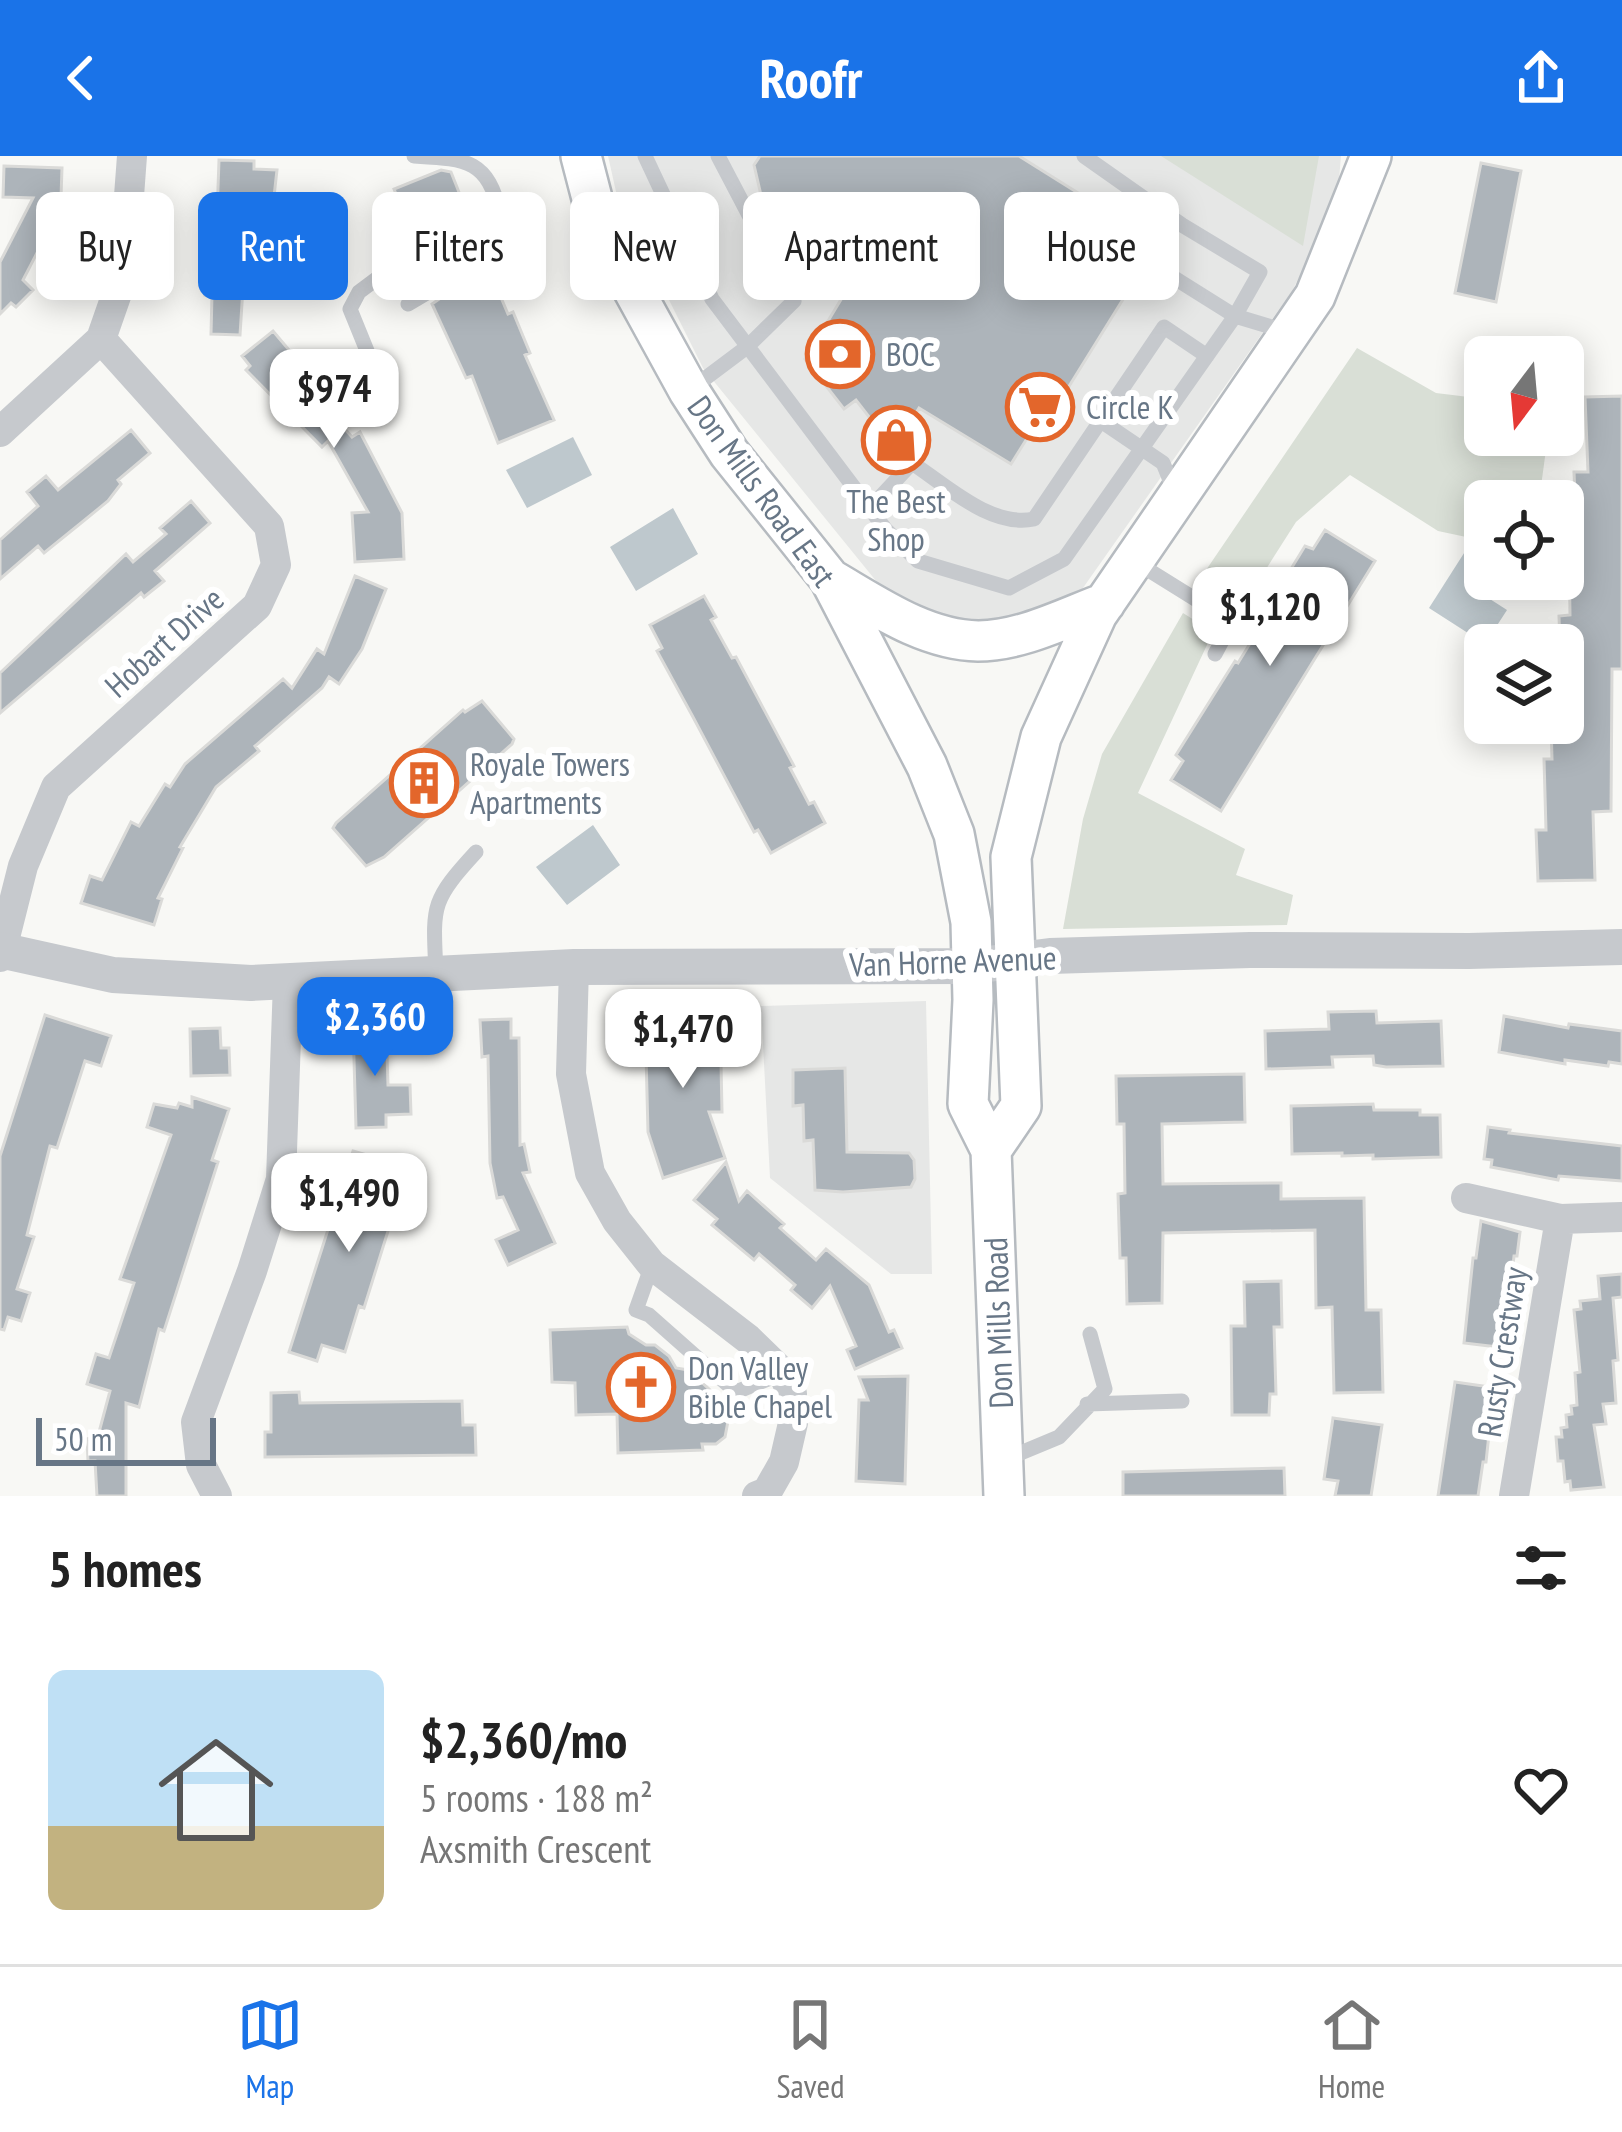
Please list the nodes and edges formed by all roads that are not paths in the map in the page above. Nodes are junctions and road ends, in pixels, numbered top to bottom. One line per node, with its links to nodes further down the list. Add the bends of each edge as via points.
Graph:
1 (132, 156): 15 (street, via 123,276)
2 (414, 156): 8 (lane, via 475,167)
3 (581, 156): 19 (main road, Don Mills Road East, via 600,229)
4 (645, 156): 16 (lane, via 712,299)
5 (718, 156): 16 (lane, via 794,301)
6 (1084, 156): 13 (lane, via 1260,272)
7 (1371, 156): 14 (main road, via 1328,272)
8 (495, 192)
9 (1179, 281): 13 (lane)
10 (372, 282): 18 (lane, via 350,309)
11 (414, 300): 12 (lane)
12 (407, 304)
13 (1235, 316): 14 (lane); 17 (lane)
14 (1291, 333): 23 (main road)
15 (101, 339): 21 (street); 31 (street, Hobart Drive, via 269,526 276,565 257,606 56,787 22,866)
16 (747, 346): 19 (lane); 24 (lane)
17 (1207, 356): 20 (lane, via 1164,327); 22 (lane)
18 (374, 368)
19 (688, 392): 26 (main road, Don Mills Road East)
20 (1100, 421): 22 (lane); 24 (lane, via 1034,519 995,516 912,464)
21 (0, 432)
22 (1142, 448): 23 (lane, via 1163,463); 24 (lane, via 1064,560 1009,588 918,561)
23 (1175, 500): 25 (main road)
24 (870, 508)
25 (1134, 561): 27 (main road); 28 (lane, via 1232,622)
26 (830, 579): 27 (main road, via 909,625 977,641); 33 (main road, Don Mills Road East, via 954,834)
27 (1105, 603): 32 (main road, via 1041,737 1012,857)
28 (1215, 654)
29 (476, 852): 35 (lane, via 440,891)
30 (1622, 947): 32 (street, Van Horne Avenue)
31 (1, 952): 36 (street, Van Horne Avenue, via 113,975)
32 (1013, 961): 33 (street, Van Horne Avenue); 37 (main road, via 1021,1106)
33 (973, 966): 34 (street, Van Horne Avenue); 37 (main road, Don Mills Road, via 968,1104)
34 (574, 967): 35 (street, Van Horne Avenue); 41 (street, via 571,1074 590,1173)
35 (436, 976): 36 (street, Van Horne Avenue)
36 (288, 982): 47 (street, via 280,1179 196,1421 201,1465)
37 (991, 1150): 46 (main road, Don Mills Road)
38 (1466, 1198): 40 (street)
39 (1622, 1217): 40 (street)
40 (1560, 1219): 49 (street, Rusty Crestway)
41 (652, 1265): 43 (street); 43 (lane, via 636,1310 736,1392)
42 (1090, 1334): 45 (lane, via 1105,1389)
43 (783, 1373): 48 (street, via 793,1424 784,1462)
44 (1182, 1401): 45 (lane)
45 (1088, 1404): 46 (lane, via 1059,1438)
46 (1004, 1478)
47 (217, 1496)
48 (757, 1496)
49 (1514, 1496)

